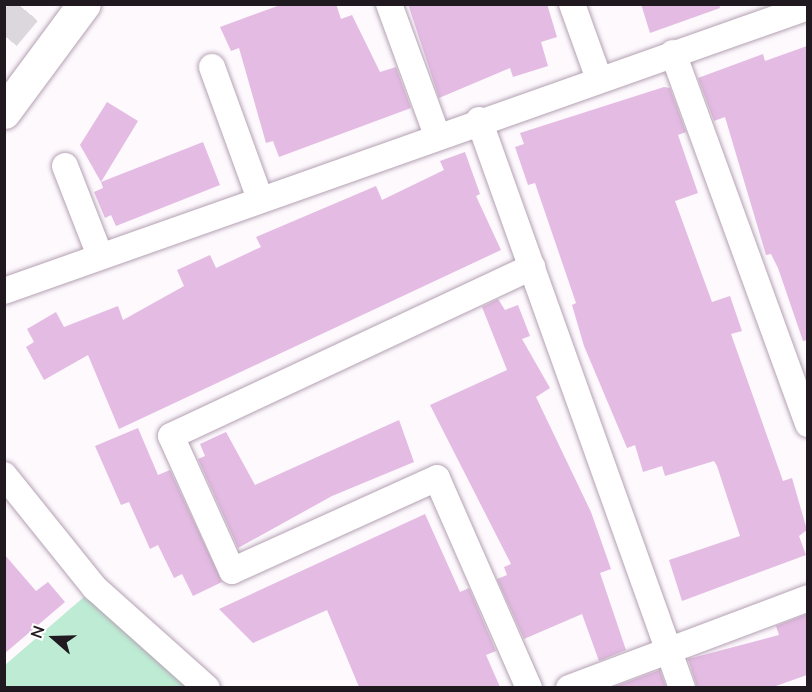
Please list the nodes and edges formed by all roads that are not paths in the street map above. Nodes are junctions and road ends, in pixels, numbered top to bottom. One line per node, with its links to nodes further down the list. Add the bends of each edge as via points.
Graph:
1 (84, 4): 9 (highway)
2 (389, 4): 11 (street)
3 (572, 4): 8 (street)
4 (807, 7): 5 (street)
5 (758, 14): 6 (street)
6 (673, 53): 8 (street); 17 (street)
7 (212, 67): 13 (street)
8 (599, 79): 10 (street)
9 (4, 112)
10 (479, 120): 11 (street); 15 (street)
11 (436, 135): 13 (street)
12 (65, 166): 14 (street)
13 (260, 199): 14 (street)
14 (100, 256): 16 (street)
15 (532, 267): 20 (street); 22 (street, via 171,436 232,571 437,478)
16 (4, 291)
17 (807, 424)
18 (4, 475): 21 (street, via 95,588)
19 (807, 598): 20 (street)
20 (669, 650): 23 (street); 24 (street)
21 (207, 687)
22 (529, 687)
23 (569, 687)
24 (682, 687)

